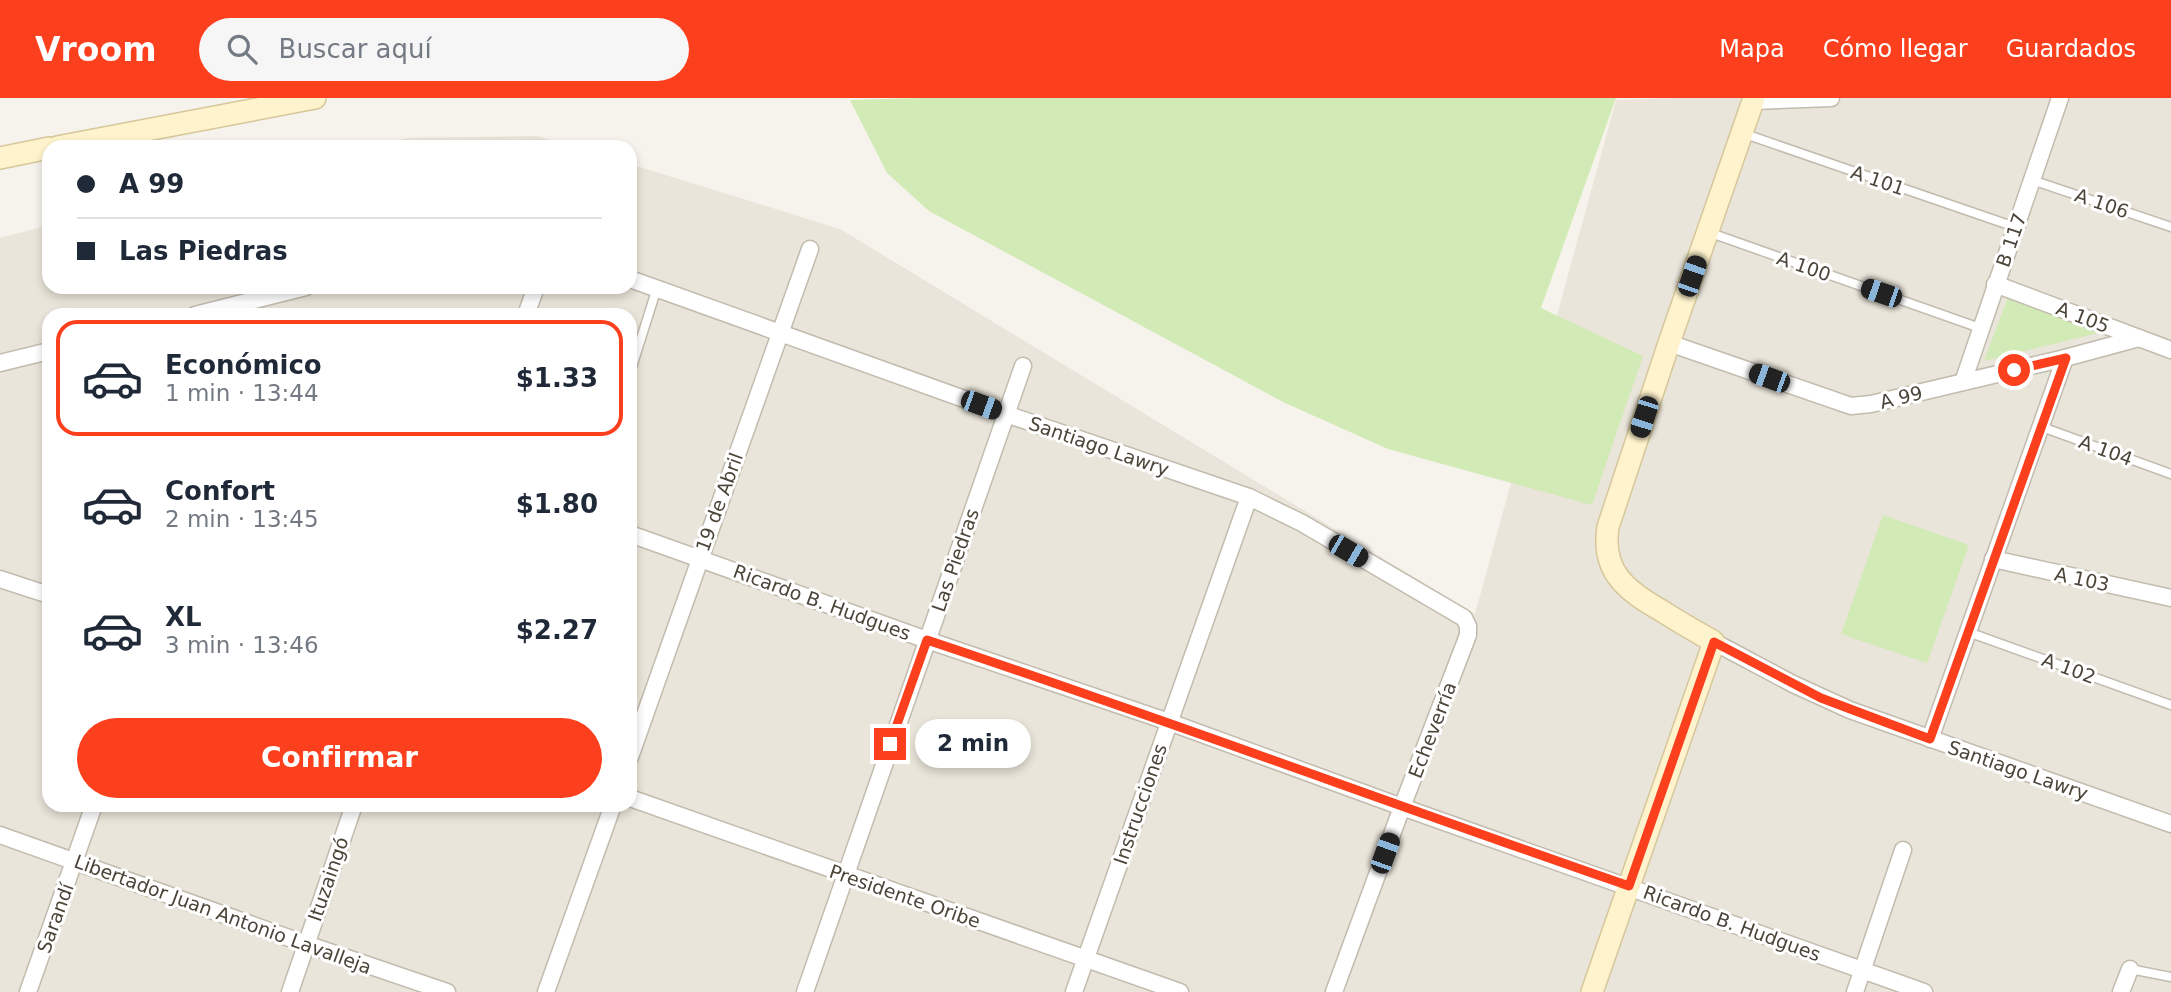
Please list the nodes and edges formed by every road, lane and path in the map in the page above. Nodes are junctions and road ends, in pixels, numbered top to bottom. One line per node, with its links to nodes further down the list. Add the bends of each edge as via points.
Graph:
1 (315, 98): 6 (street)
2 (1831, 98): 4 (street)
3 (2060, 98): 9 (street, B 117)
4 (1754, 99): 5 (street)
5 (1742, 133): 10 (lane, A 101); 12 (street)
6 (94, 140)
7 (42, 149): 8 (street)
8 (0, 158)
9 (2032, 180): 10 (street, B 117); 11 (lane, A 106)
10 (2015, 227): 15 (street, B 117)
11 (2171, 227)
12 (1708, 232): 19 (lane, A 100); 22 (street)
13 (810, 249): 20 (street, 19 de Abril)
14 (637, 281): 16 (street, Santiago Lawry)
15 (1995, 284): 19 (street, B 117); 21 (street, A 105)
16 (657, 288): 20 (street, Santiago Lawry); 24 (lane)
17 (263, 294): 18 (street)
18 (218, 308)
19 (1980, 328): 29 (street, B 117)
20 (780, 332): 30 (street, Santiago Lawry); 35 (street, 19 de Abril)
21 (2139, 338): 23 (street, A 105); 26 (street, A 99)
22 (1668, 343): 29 (street, A 99, via 1851,406); 43 (street, via 1611,515 1607,546 1622,584)
23 (2171, 350)
24 (637, 351)
25 (42, 353): 27 (street)
26 (2066, 358): 29 (street, A 99); 31 (street)
27 (0, 363)
28 (1023, 366): 30 (street, Las Piedras)
29 (1963, 382)
30 (1006, 414): 33 (street, Santiago Lawry); 42 (street, Las Piedras)
31 (2042, 427): 32 (lane, A 104); 36 (street)
32 (2171, 474)
33 (1249, 497): 40 (street, Santiago Lawry, via 1464,618); 45 (street, Instrucciones)
34 (637, 536): 35 (street, Ricardo B. Hudgues)
35 (700, 559): 42 (street, Ricardo B. Hudgues); 46 (street, 19 de Abril)
36 (1993, 559): 39 (street, A 103); 41 (street)
37 (0, 579): 38 (street)
38 (42, 593)
39 (2171, 598)
40 (1468, 626): 49 (street, Echeverría)
41 (1968, 632): 44 (lane, A 102); 47 (street)
42 (927, 640): 45 (street, Ricardo B. Hudgues); 57 (street, Las Piedras)
43 (1714, 642): 47 (street, Santiago Lawry, via 1821,698); 58 (street)
44 (2171, 705)
45 (1169, 722): 49 (street, Ricardo B. Hudgues); 60 (street, Instrucciones)
46 (637, 737)
47 (1930, 739): 53 (street, Santiago Lawry)
48 (637, 801): 57 (street, Presidente Oribe)
49 (1402, 807): 58 (street, Ricardo B. Hudgues); 71 (street, Echeverría)
50 (92, 812): 56 (street, Sarandí)
51 (352, 812): 59 (street, Ituzaingó)
52 (610, 812): 67 (street)
53 (2171, 824)
54 (0, 835): 56 (street, Libertador Juan Antonio Lavalleja)
55 (1903, 850): 62 (street)
56 (75, 861): 59 (street, Libertador Juan Antonio Lavalleja); 64 (street, Sarandí)
57 (844, 875): 60 (street, Presidente Oribe); 68 (street, Las Piedras)
58 (1629, 886): 62 (street, Ricardo B. Hudgues); 72 (street)
59 (306, 944): 65 (street, Ituzaingó); 66 (street, Libertador Juan Antonio Lavalleja)
60 (1085, 958): 69 (street, Instrucciones); 70 (street, Presidente Oribe)
61 (2130, 968): 63 (lane); 75 (street)
62 (1863, 970): 73 (street); 74 (street, Ricardo B. Hudgues)
63 (2171, 977)
64 (28, 992)
65 (290, 992)
66 (447, 992)
67 (546, 992)
68 (805, 992)
69 (1074, 992)
70 (1180, 992)
71 (1335, 992)
72 (1592, 992)
73 (1854, 992)
74 (1924, 992)
75 (2121, 992)

